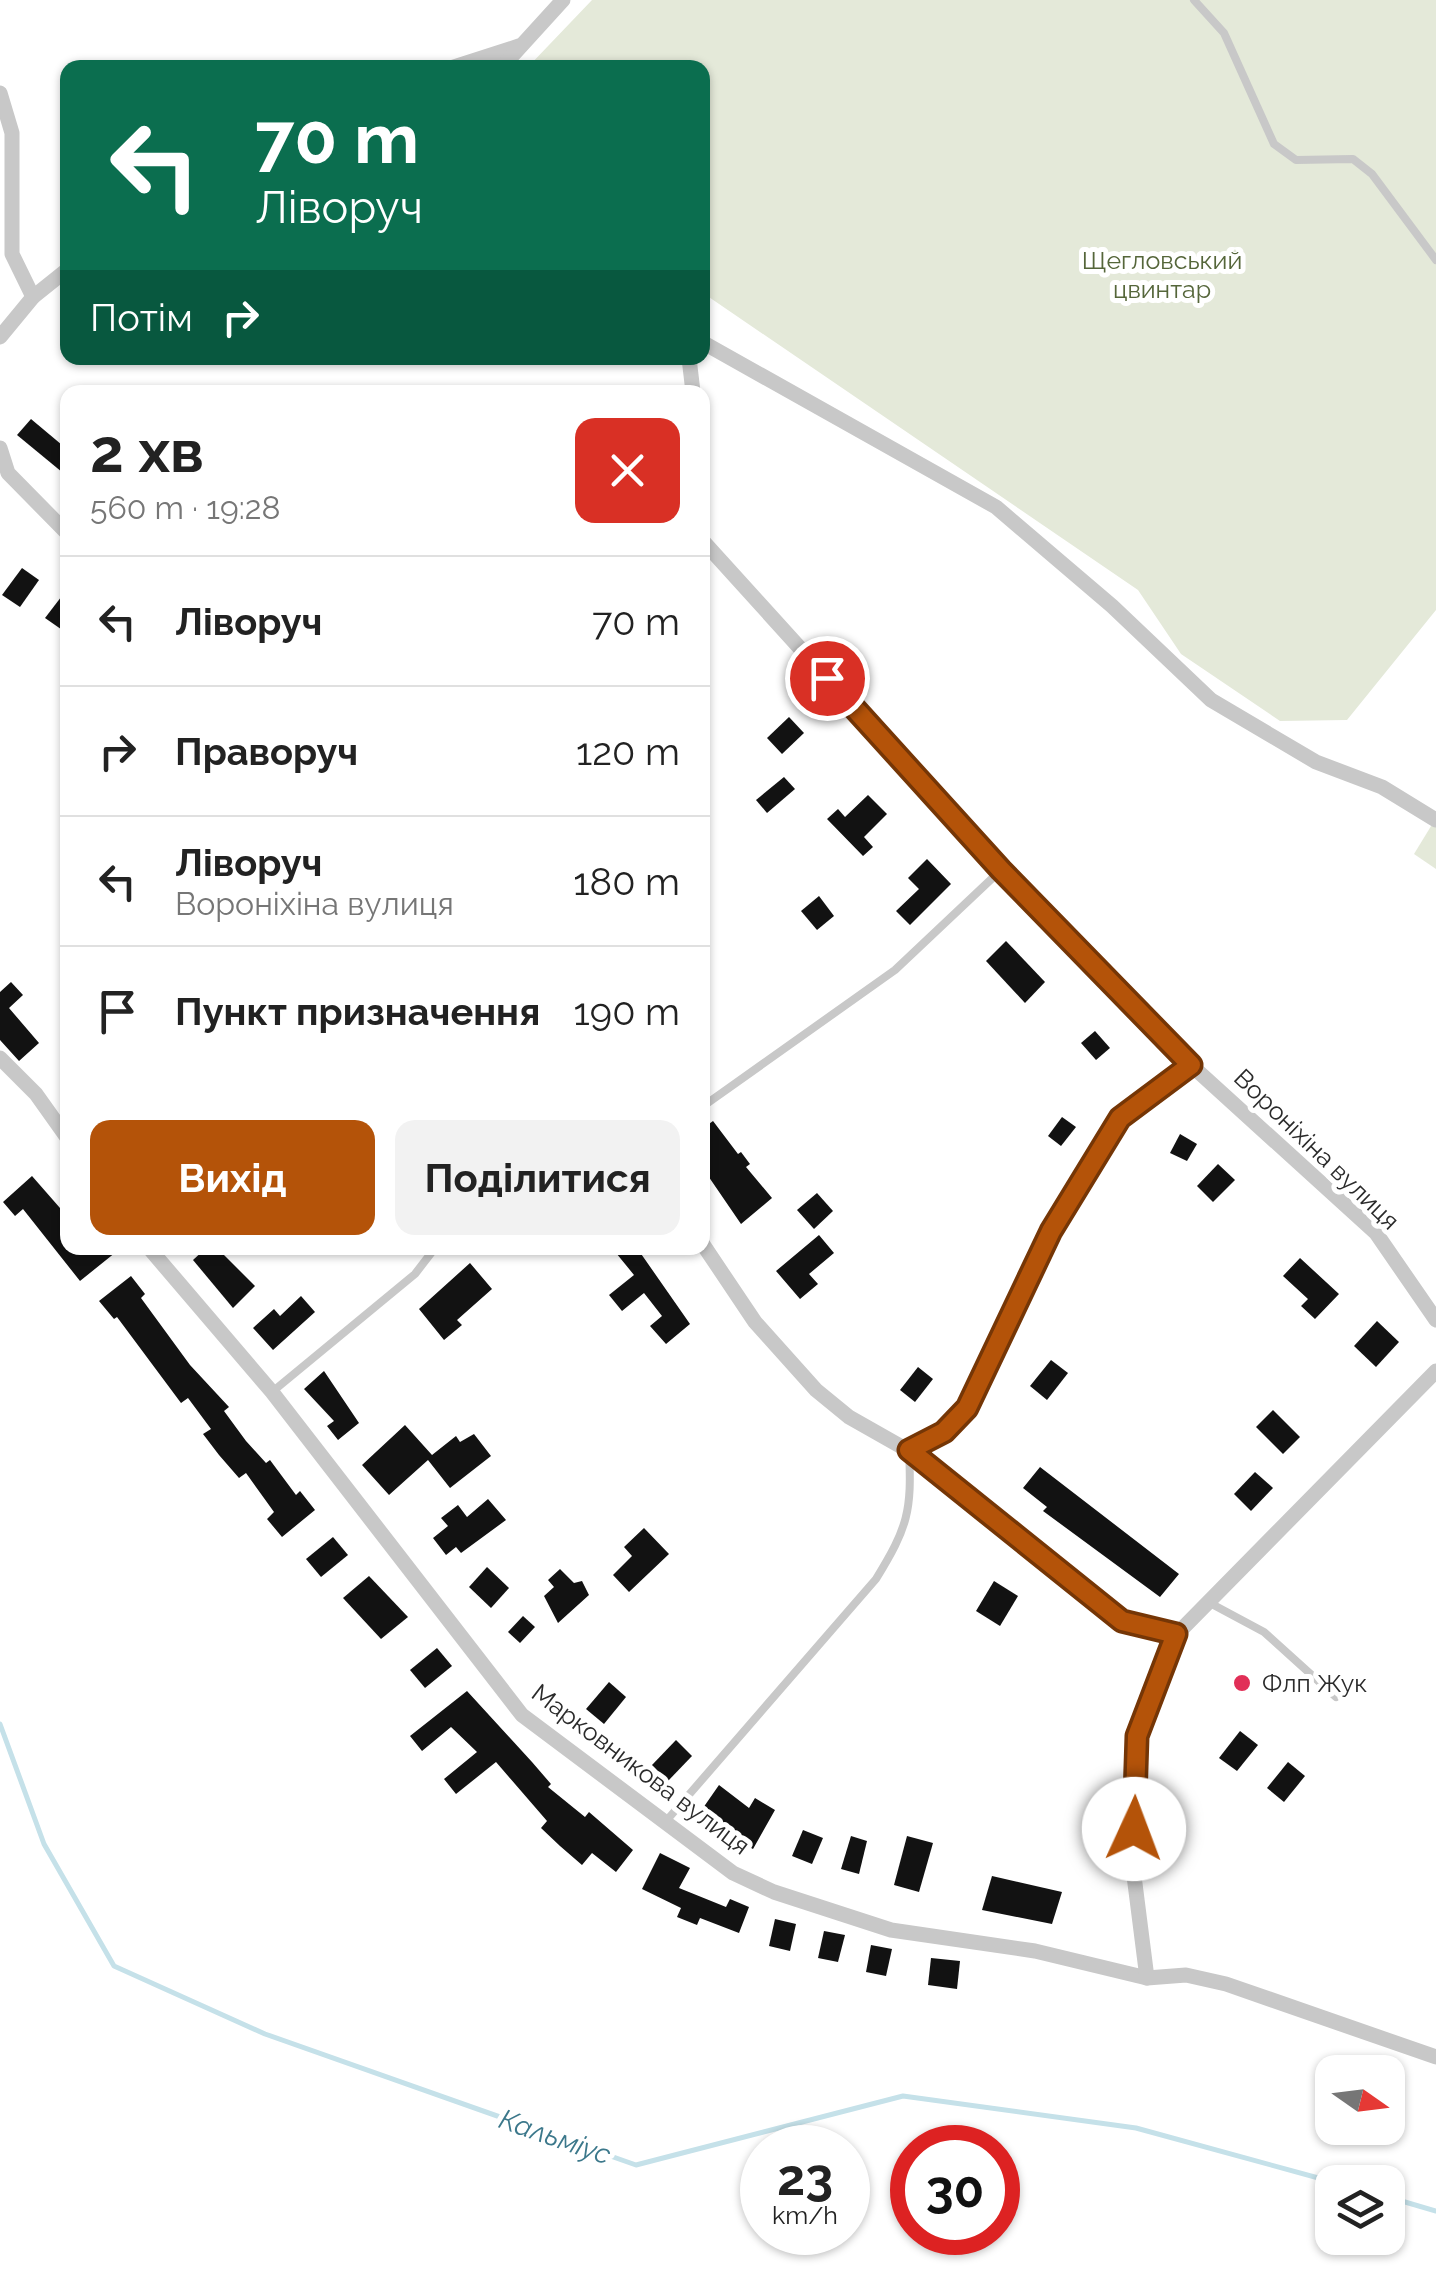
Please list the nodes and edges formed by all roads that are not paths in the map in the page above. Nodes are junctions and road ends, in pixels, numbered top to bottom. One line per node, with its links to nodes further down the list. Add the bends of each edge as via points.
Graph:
1 (562, 0): 3 (street)
2 (1194, 0): 7 (lane, via 1224,33 1274,144 1296,160 1352,160 1372,174)
3 (522, 45): 4 (street); 5 (street)
4 (476, 60)
5 (508, 60)
6 (0, 93): 9 (street, via 12,133 12,254)
7 (1436, 260)
8 (60, 275): 9 (street)
9 (33, 297): 10 (street)
10 (0, 338)
11 (710, 346): 15 (street, via 996,506 1211,700 1316,762 1382,788)
12 (0, 448): 13 (street, via 8,473)
13 (60, 526)
14 (710, 549): 16 (street, Вороніхіна вулиця)
15 (1436, 820)
16 (1001, 870): 18 (street, Вороніхіна вулиця); 19 (lane, via 894,970)
17 (0, 1058): 20 (street)
18 (1191, 1065): 24 (street, Вороніхіна вулиця, via 1376,1234); 27 (lane, via 1120,1118 1051,1231 967,1408 944,1432)
19 (710, 1100)
20 (60, 1128)
21 (155, 1255): 26 (street, Марковникова вулиця)
22 (430, 1255): 26 (lane)
23 (710, 1255): 27 (street, via 794,1368 849,1417)
24 (1436, 1320)
25 (1436, 1371): 28 (street)
26 (272, 1392): 31 (street, Марковникова вулиця, via 522,1716)
27 (909, 1450): 29 (street, via 1122,1621); 31 (lane, via 912,1506 876,1578)
28 (1208, 1602): 29 (street); 30 (lane, via 1264,1632)
29 (1176, 1634): 32 (street, via 1137,1736 1132,1860)
30 (1336, 1697)
31 (667, 1820): 32 (street, Марковникова вулиця, via 733,1872 845,1916 937,1940 1051,1954)
32 (1147, 1978): 33 (street, Марковникова вулиця, via 1186,1975 1226,1984)
33 (1436, 2057)

